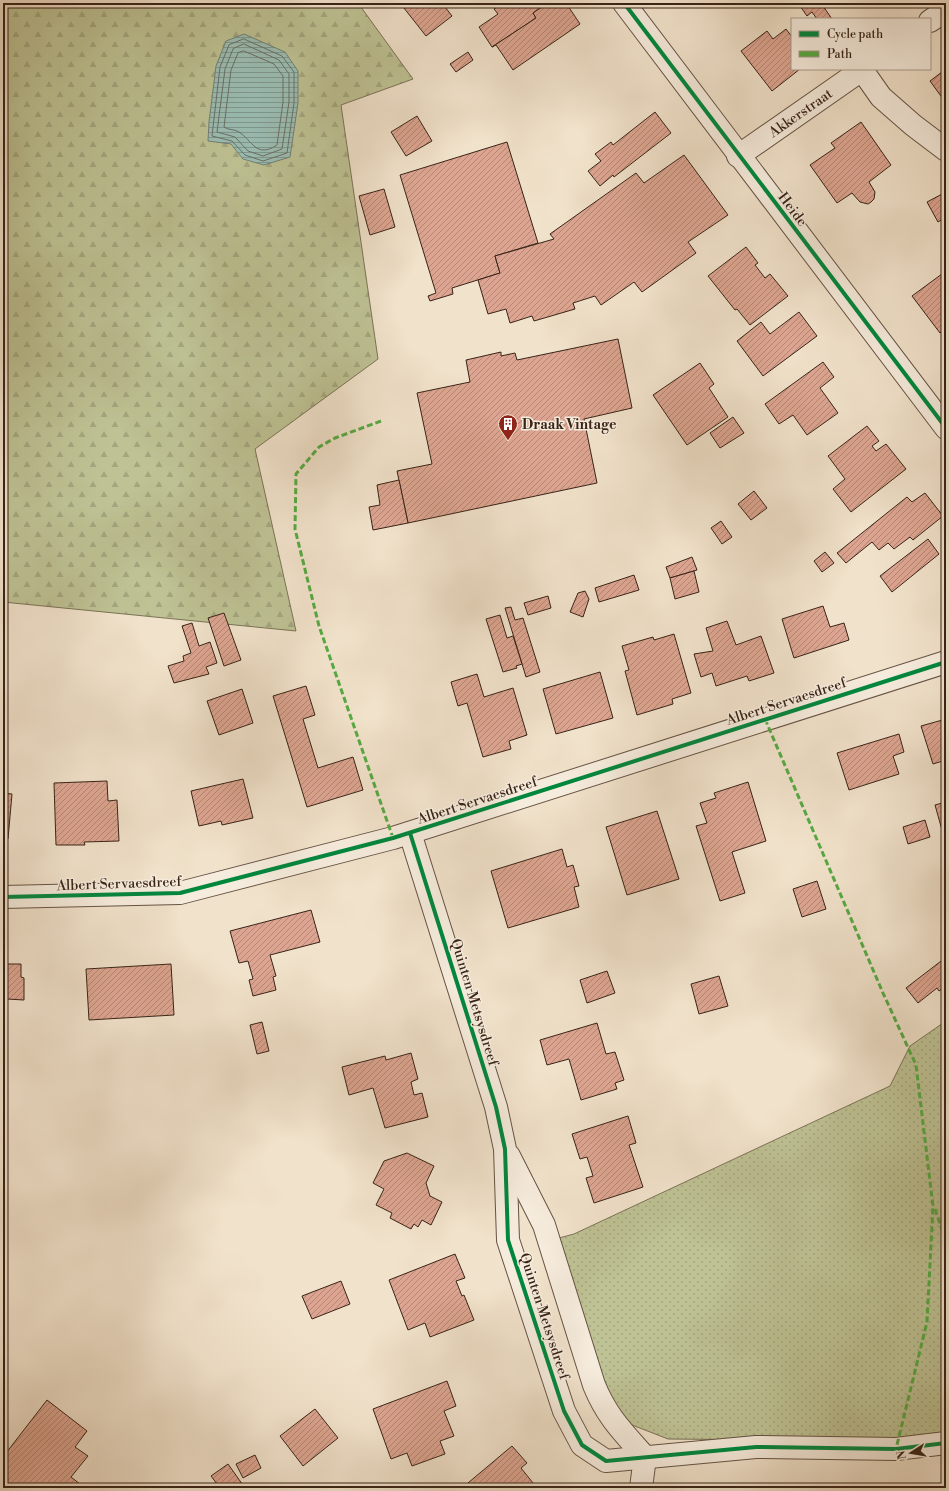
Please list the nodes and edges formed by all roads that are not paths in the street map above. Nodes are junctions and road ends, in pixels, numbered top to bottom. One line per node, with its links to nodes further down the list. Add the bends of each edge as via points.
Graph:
1 (624, 3): 7 (street, Heide)
2 (946, 10): 3 (street)
3 (931, 20)
4 (861, 70): 7 (street, Akkerstraat)
5 (863, 70): 6 (street, via 881,96)
6 (946, 150)
7 (738, 156): 8 (street, Heide)
8 (946, 428)
9 (946, 662): 10 (street, Albert Servaesdreef)
10 (410, 833): 11 (street, Albert Servaesdreef, via 180,893); 12 (street, Quinten Metsysdreef, via 496,1107)
11 (3, 897)
12 (506, 1149): 14 (street, Quinten Metsysdreef, via 544,1225 600,1401 610,1418); 14 (street, Quinten Metsysdreef, via 508,1240 564,1411 582,1445 606,1461)
13 (946, 1443): 14 (street, Quinten Metsysdreef, via 896,1449 756,1447)
14 (645, 1457): 15 (street)
15 (641, 1488)

